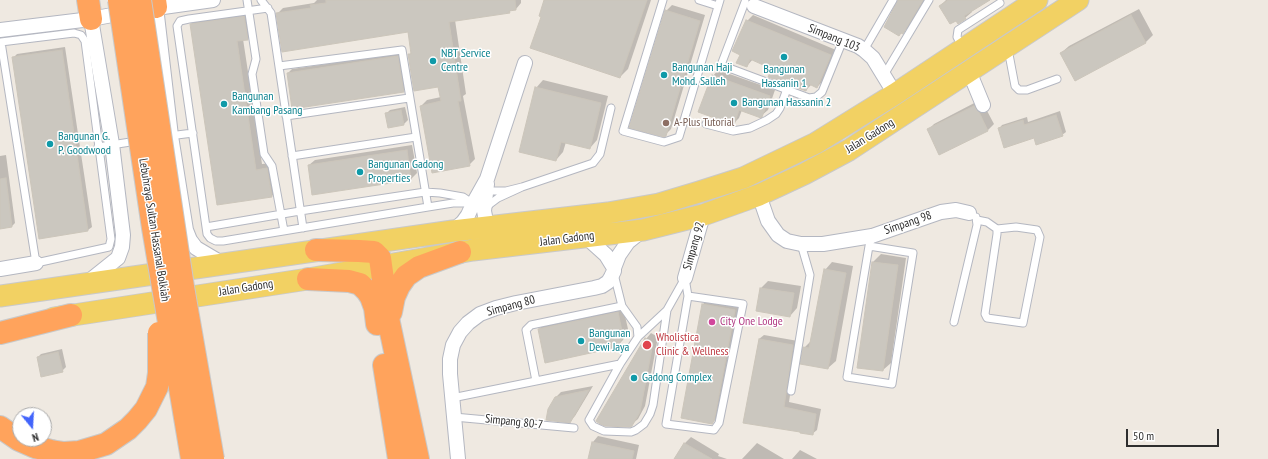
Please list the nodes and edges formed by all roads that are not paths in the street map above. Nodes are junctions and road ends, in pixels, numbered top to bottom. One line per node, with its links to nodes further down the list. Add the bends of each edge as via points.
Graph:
1 (119, 0): 62 (highway, Lebuhraya Sultan Hassanal Bolkiah, bridge)
2 (210, 0): 3 (street); 12 (street)
3 (213, 0)
4 (247, 0): 18 (lane)
5 (262, 0): 16 (lane)
6 (663, 0): 14 (lane, via 624,130 664,142 679,137)
7 (699, 0): 14 (lane)
8 (893, 0): 23 (lane)
9 (929, 0): 27 (lane)
10 (1037, 0): 22 (main road, Jalan Gadong)
11 (1078, 0): 21 (main road, Jalan Gadong)
12 (150, 2): 17 (street); 37 (street); 89 (highway, Lebuhraya Sultan Hassanal Bolkiah, bridge, via 183,287)
13 (749, 2): 20 (street, Simpang 103); 29 (lane, via 721,64)
14 (719, 3)
15 (1000, 3): 22 (lane, via 958,30 957,37)
16 (268, 8): 18 (lane); 25 (lane)
17 (89, 9): 19 (street); 39 (street)
18 (249, 10): 36 (lane, via 189,19 177,26); 48 (lane, via 256,60 252,74 264,154 272,166)
19 (0, 30)
20 (843, 40): 23 (street, Simpang 103); 29 (lane, via 822,92 816,97 809,98)
21 (1008, 46): 26 (main road, Jalan Gadong); 28 (lane, via 1015,86 1019,90 1027,90)
22 (963, 49): 30 (main road, Jalan Gadong)
23 (864, 50): 27 (street, Simpang 103, via 873,58)
24 (525, 63): 42 (street)
25 (279, 66): 31 (lane, via 402,50); 34 (lane)
26 (969, 71): 32 (street); 45 (main road, Jalan Gadong, via 848,150)
27 (884, 75): 30 (street, Simpang 103)
28 (1056, 78)
29 (787, 89): 35 (lane, via 776,114 750,128 733,131)
30 (895, 94): 49 (main road, Jalan Gadong, via 827,137 789,157 743,178 659,204 608,213)
31 (409, 98): 34 (lane); 38 (lane)
32 (983, 105)
33 (612, 108): 43 (lane, via 600,154 593,163)
34 (286, 116): 41 (lane)
35 (706, 124)
36 (193, 133): 37 (lane); 52 (lane)
37 (171, 136): 39 (lane); 64 (street, via 186,230 190,240 204,254)
38 (416, 137): 41 (lane); 44 (lane)
39 (112, 144): 40 (lane); 70 (street, via 123,235 122,247 118,258)
40 (98, 147): 63 (lane, via 111,239 109,247); 63 (lane, via 85,41 81,35 74,33 1,42)
41 (292, 156): 47 (lane)
42 (487, 185): 43 (lane, via 506,190); 49 (street)
43 (522, 187): 49 (lane, via 498,198)
44 (426, 192): 46 (lane); 47 (lane); 49 (lane, via 463,197)
45 (759, 195): 50 (main road, Jalan Gadong); 59 (street, Simpang 98, via 768,221 778,235 787,241)
46 (428, 207): 49 (lane, via 453,203); 53 (lane)
47 (300, 211): 48 (lane); 53 (lane)
48 (281, 214): 52 (lane); 56 (lane)
49 (481, 214): 60 (main road, Jalan Gadong, via 453,231)
50 (704, 214): 55 (main road, Jalan Gadong); 69 (street, Simpang 92)
51 (973, 216): 54 (lane); 58 (street, Simpang 98, via 956,210 941,212); 76 (lane, via 977,225)
52 (206, 227): 56 (lane, via 207,234 216,241)
53 (303, 228): 56 (lane)
54 (997, 229): 54 (lane, via 985,314 987,318 1024,323 1040,237 1037,230 1016,227)
55 (644, 230): 57 (main road, Jalan Gadong); 67 (street, Simpang 80, via 628,242 619,255)
56 (284, 231)
57 (586, 237): 61 (main road, Jalan Gadong); 67 (street, via 606,255)
58 (871, 241): 58 (lane, via 847,377 892,384 913,253); 59 (street, Simpang 98)
59 (801, 244): 83 (lane, via 810,275)
60 (316, 250): 64 (main road, Jalan Gadong); 65 (highway, via 374,252 380,258)
61 (460, 252): 65 (main road, Jalan Gadong); 77 (highway, via 419,267 406,276 394,297)
62 (158, 257): 86 (highway, bridge, via 159,373 152,399 137,420 106,444 80,452 64,453 35,447); 88 (highway, Lebuhraya Sultan Hassanal Bolkiah, bridge)
63 (36, 263): 66 (street)
64 (223, 264): 70 (main road, Jalan Gadong)
65 (382, 266): 68 (main road, Jalan Gadong); 77 (highway)
66 (0, 269)
67 (614, 270): 73 (lane); 84 (street, Simpang 80, via 608,282 602,286 496,308 480,314 468,323 453,345 450,359)
68 (308, 278): 75 (main road, Jalan Gadong); 90 (highway, via 360,284 371,297)
69 (685, 278): 72 (lane); 74 (lane)
70 (86, 283): 71 (main road, Jalan Gadong)
71 (0, 296)
72 (688, 296): 72 (lane, via 666,424 714,430 719,423 743,304)
73 (622, 306): 80 (lane, via 637,327); 82 (lane, via 531,325 526,330)
74 (667, 310): 80 (lane); 81 (lane, via 650,414 644,424 631,432 604,431 593,426 589,420)
75 (71, 315): 78 (main road, Jalan Gadong); 79 (highway)
76 (954, 322)
77 (389, 323): 91 (highway)
78 (0, 325)
79 (0, 334)
80 (638, 337): 81 (lane)
81 (620, 364): 82 (lane)
82 (536, 381): 84 (lane)
83 (791, 391)
84 (452, 398): 85 (street, Simpang 80)
85 (454, 417): 87 (lane, Simpang 80-7); 92 (street, Simpang 80)
86 (0, 427)
87 (574, 428)
88 (192, 459)
89 (213, 459)
90 (400, 459)
91 (418, 459)
92 (458, 459)

